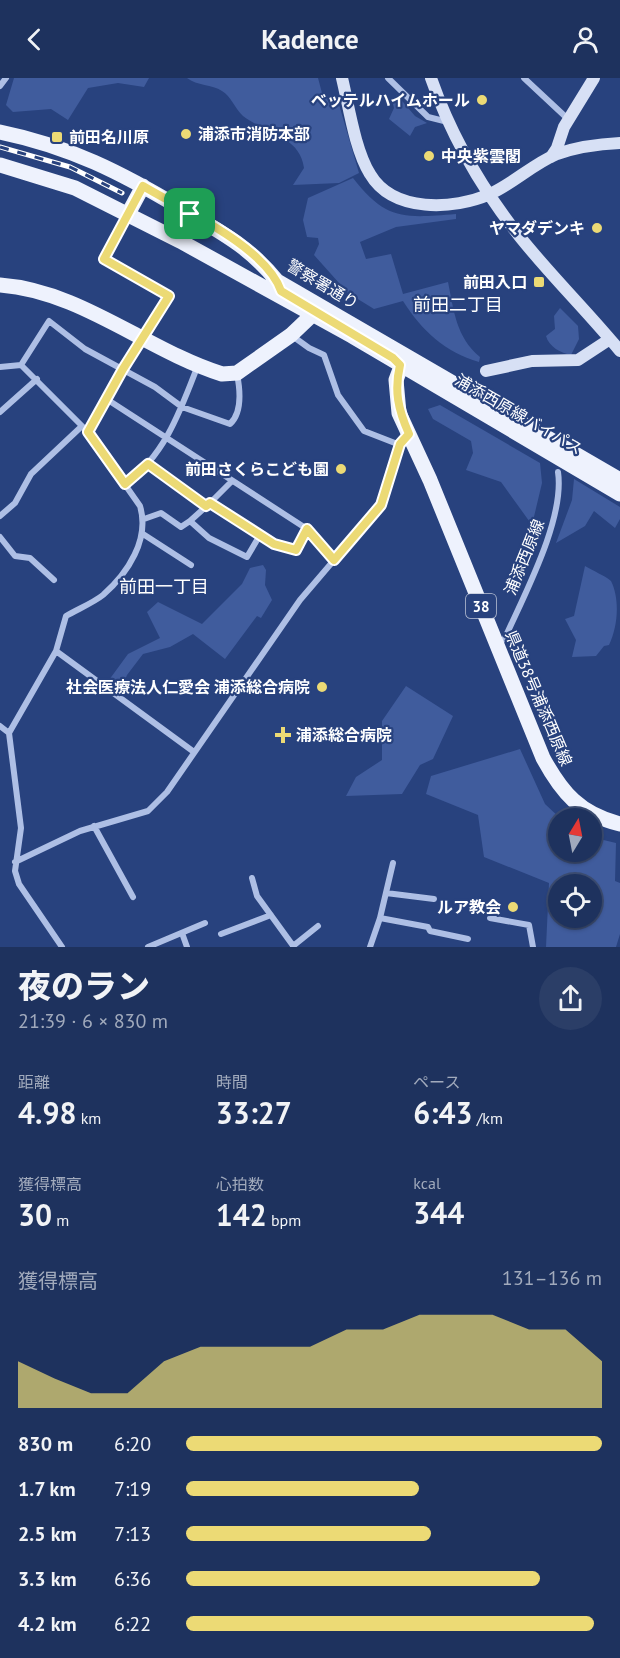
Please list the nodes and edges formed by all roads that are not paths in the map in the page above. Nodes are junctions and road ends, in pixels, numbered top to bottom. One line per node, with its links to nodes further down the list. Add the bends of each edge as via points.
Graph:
1 (6, 78): 7 (street)
2 (342, 78): 16 (street, via 365,165 386,193 404,202 423,205)
3 (388, 78): 9 (street, via 428,117)
4 (431, 78): 9 (street)
5 (524, 78): 8 (street)
6 (594, 78): 8 (street)
7 (0, 86)
8 (569, 120): 12 (street, via 568,140); 13 (street)
9 (448, 122): 16 (street)
10 (0, 132): 15 (main road, 警察署通り, via 76,153)
11 (620, 143): 12 (street)
12 (584, 147): 13 (street)
13 (550, 158): 16 (street)
14 (0, 165): 17 (main road, 警察署通り, via 65,185)
15 (143, 186): 17 (main road); 24 (main road, 警察署通り, via 236,241 258,257 277,281)
16 (489, 195): 22 (street, via 525,243)
17 (128, 214): 19 (main road, 警察署通り); 21 (street, via 104,259 169,296)
18 (0, 285): 21 (main road, via 34,290)
19 (311, 315): 20 (main road); 24 (main road, 警察署通り)
20 (291, 335): 30 (main road); 38 (street, via 324,355 338,395 364,431)
21 (142, 337): 26 (main road); 28 (street)
22 (610, 339): 23 (street); 29 (street, via 578,360 532,361)
23 (620, 351)
24 (403, 359): 38 (main road, 県道38号浦添西原線 / 38, via 396,380); 41 (main road, 浦添西原線バイパス); 44 (main road, 浦添西原線バイパス)
25 (21, 365): 27 (street); 28 (street, via 49,321 85,349); 31 (street)
26 (198, 365): 30 (main road, via 222,374); 33 (street)
27 (0, 368)
28 (123, 369): 32 (street); 33 (street)
29 (486, 371)
30 (237, 373): 33 (street, via 241,393 230,424)
31 (37, 379): 34 (street); 35 (street)
32 (108, 400): 36 (street); 37 (street)
33 (182, 407): 37 (street)
34 (0, 412)
35 (82, 426): 36 (street); 46 (street, via 31,474 15,503)
36 (88, 432): 43 (street)
37 (166, 438): 39 (street); 42 (street)
38 (404, 439): 53 (street, via 381,505); 56 (main road, 県道38号浦添西原線 / 38)
39 (148, 464): 43 (street); 45 (street)
40 (558, 472): 56 (street, 浦添西原線 / 38, via 558,502 552,526 505,638)
41 (620, 480)
42 (232, 481): 45 (street); 49 (street)
43 (125, 484): 47 (street)
44 (620, 494)
45 (208, 505): 48 (street); 51 (street)
46 (0, 516)
47 (144, 519): 48 (street, via 161,513 181,526); 50 (street)
48 (190, 521): 51 (street, via 209,538 247,557)
49 (307, 529): 51 (street, via 296,550); 53 (street)
50 (143, 534): 54 (street); 57 (street, via 128,566 102,595 66,616)
51 (260, 535)
52 (0, 537): 55 (street, via 15,556 30,558)
53 (334, 560): 60 (street, via 300,600)
54 (191, 565)
55 (54, 580)
56 (496, 644): 61 (main road, 県道38号浦添西原線 / 38, via 556,782 586,812)
57 (56, 651): 59 (street); 60 (street)
58 (0, 726): 59 (street)
59 (9, 733): 63 (street, via 21,828)
60 (194, 752): 62 (street, via 167,792 148,811)
61 (620, 824)
62 (94, 826): 63 (street); 67 (street)
63 (15, 862): 78 (street, via 19,884)
64 (393, 863): 66 (street)
65 (252, 878): 69 (street, via 257,896)
66 (386, 893): 68 (street); 70 (street)
67 (133, 897)
68 (434, 899)
69 (271, 915): 75 (street); 77 (street)
70 (380, 918): 76 (street); 81 (street)
71 (490, 918): 82 (street, via 529,925)
72 (205, 923): 74 (street)
73 (318, 926): 77 (street)
74 (182, 933): 79 (street); 80 (street)
75 (221, 934)
76 (468, 939)
77 (294, 946)
78 (62, 947)
79 (148, 947)
80 (187, 947)
81 (370, 947)
82 (533, 947)

